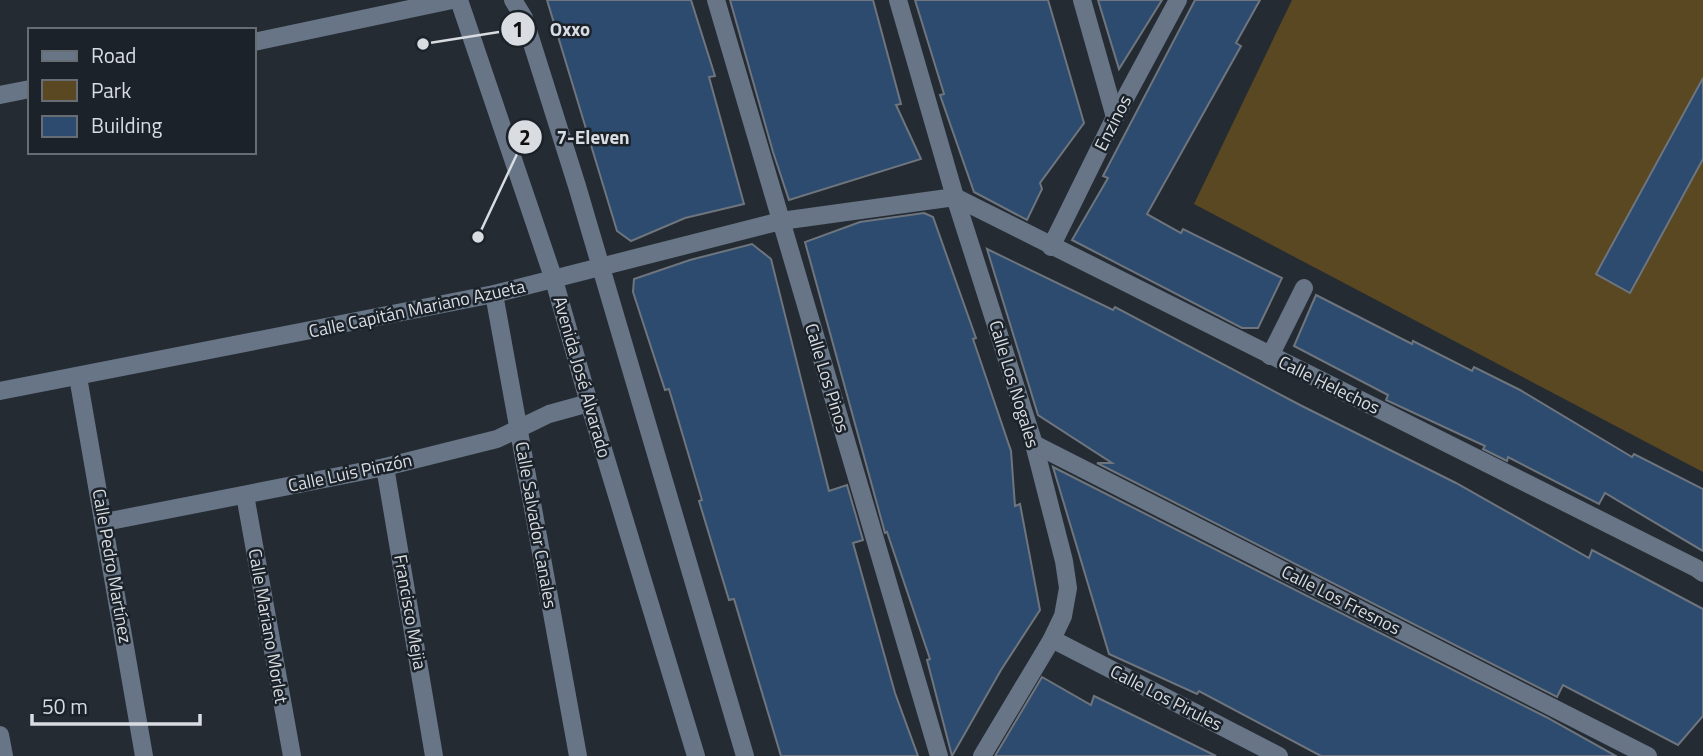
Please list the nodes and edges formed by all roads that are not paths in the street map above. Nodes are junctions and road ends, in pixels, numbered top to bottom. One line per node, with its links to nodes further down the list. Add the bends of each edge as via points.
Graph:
1 (452, 0): 8 (street)
2 (459, 0): 16 (street, Avenida José Alvarado)
3 (513, 0): 15 (street, via 524,18)
4 (716, 0): 13 (street, Calle Los Pinos)
5 (898, 0): 12 (street, Calle Los Nogales)
6 (1082, 0): 11 (street)
7 (1178, 0): 11 (street, Enzinos)
8 (256, 42)
9 (28, 89): 10 (street)
10 (0, 95)
11 (1115, 117): 14 (street, Enzinos)
12 (955, 197): 13 (street, Calle Capitán Mariano Azueta); 14 (street, Calle Helechos); 24 (street, Calle Los Nogales)
13 (780, 221): 15 (street, Calle Capitán Mariano Azueta); 38 (street, Calle Los Pinos)
14 (1051, 247): 19 (street, Calle Helechos)
15 (601, 267): 16 (street, Calle Capitán Mariano Azueta); 37 (street)
16 (554, 280): 18 (street, Calle Capitán Mariano Azueta); 22 (street, Avenida José Alvarado)
17 (1304, 288): 19 (street)
18 (494, 293): 20 (street, Calle Capitán Mariano Azueta); 23 (street, Calle Salvador Canales)
19 (1270, 356): 28 (street, Calle Helechos)
20 (78, 377): 21 (street, Calle Capitán Mariano Azueta); 27 (street, Calle Pedro Martínez)
21 (0, 391)
22 (589, 403): 23 (street, Calle Luis Pinzón); 36 (street, Avenida José Alvarado)
23 (519, 428): 25 (street, Calle Luis Pinzón, via 497,439); 35 (street, Calle Salvador Canales)
24 (1034, 444): 29 (street, Calle Los Nogales, via 1068,588 1063,616); 41 (street, Calle Los Fresnos)
25 (385, 467): 26 (street, Calle Luis Pinzón); 34 (street, Francisco Mejia)
26 (245, 495): 27 (street, Calle Luis Pinzón); 33 (street, Calle Mariano Morlet)
27 (105, 522): 32 (street, Calle Pedro Martínez)
28 (1703, 573)
29 (1052, 639): 39 (street, Calle Los Nogales); 40 (street, Calle Los Pirules)
30 (0, 734): 31 (street)
31 (4, 756)
32 (145, 756)
33 (292, 756)
34 (434, 756)
35 (578, 756)
36 (696, 756)
37 (745, 756)
38 (939, 756)
39 (982, 756)
40 (1279, 756)
41 (1648, 756)

